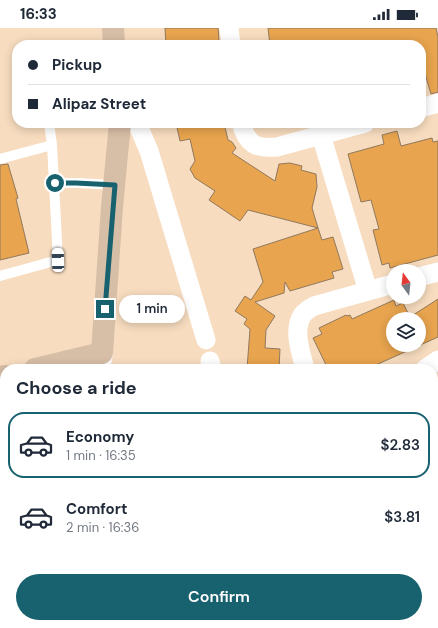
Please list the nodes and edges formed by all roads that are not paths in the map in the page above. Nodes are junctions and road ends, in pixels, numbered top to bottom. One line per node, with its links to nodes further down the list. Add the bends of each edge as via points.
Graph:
1 (113, 28): 3 (main road)
2 (229, 28): 4 (street)
3 (114, 40)
4 (230, 40)
5 (438, 103): 6 (street)
6 (426, 107)
7 (50, 128): 13 (lane)
8 (120, 128): 16 (main road)
9 (139, 128): 22 (street, via 149,151)
10 (243, 128): 12 (street, via 248,140 262,148 277,147)
11 (347, 128): 12 (street)
12 (321, 135): 21 (street)
13 (52, 145): 14 (lane); 15 (lane)
14 (0, 159)
15 (55, 183): 16 (lane); 19 (lane, via 58,260)
16 (115, 185): 23 (main road)
17 (438, 272): 18 (street)
18 (426, 275)
19 (0, 276)
20 (386, 286): 21 (street)
21 (368, 291): 25 (street, via 314,306 304,313 298,326 298,342)
22 (206, 340)
23 (100, 361): 24 (main road)
24 (76, 364)
25 (304, 364)

